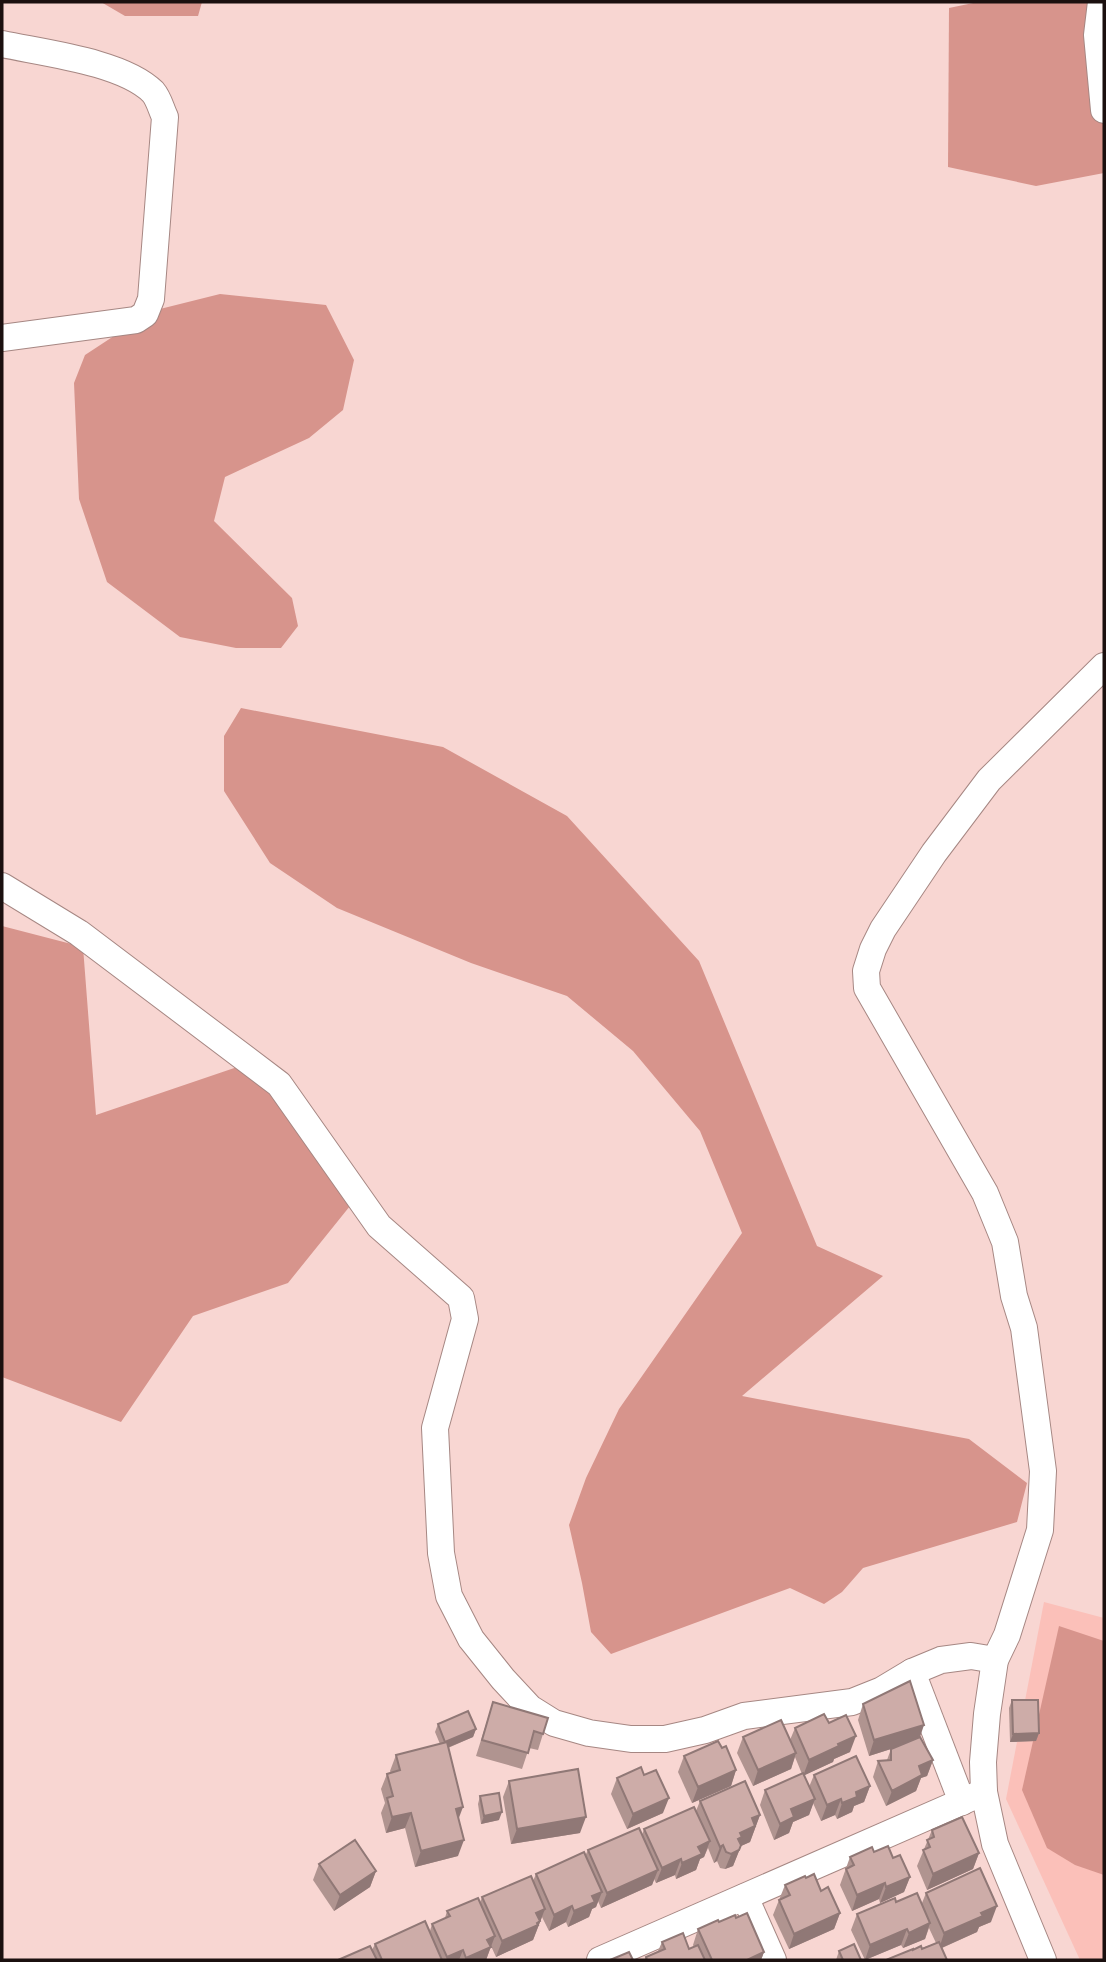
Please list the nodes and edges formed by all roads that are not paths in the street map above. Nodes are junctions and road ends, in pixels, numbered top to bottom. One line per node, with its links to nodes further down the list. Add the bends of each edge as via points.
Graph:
1 (1101, 2): 3 (street, via 1097,35)
2 (2, 44): 4 (street, via 108,67 137,79 155,95 165,117 151,299 145,314 136,320)
3 (1104, 110)
4 (2, 338)
5 (1104, 666): 7 (street, via 989,780 883,929 866,971 867,988 985,1193 1005,1242 1024,1328 1043,1471 1040,1530)
6 (2, 886): 8 (street, via 79,933 279,1084 379,1226 461,1298 465,1319 435,1428 441,1553 449,1596 471,1639 530,1708 554,1723 589,1733 665,1739 744,1716 852,1702)
7 (995, 1660): 8 (street, via 951,1658); 9 (street, via 983,1762)
8 (912, 1672): 9 (street)
9 (973, 1797): 10 (street); 11 (street)
10 (745, 1897): 12 (street); 13 (street)
11 (1038, 1948)
12 (600, 1960)
13 (772, 1960)

